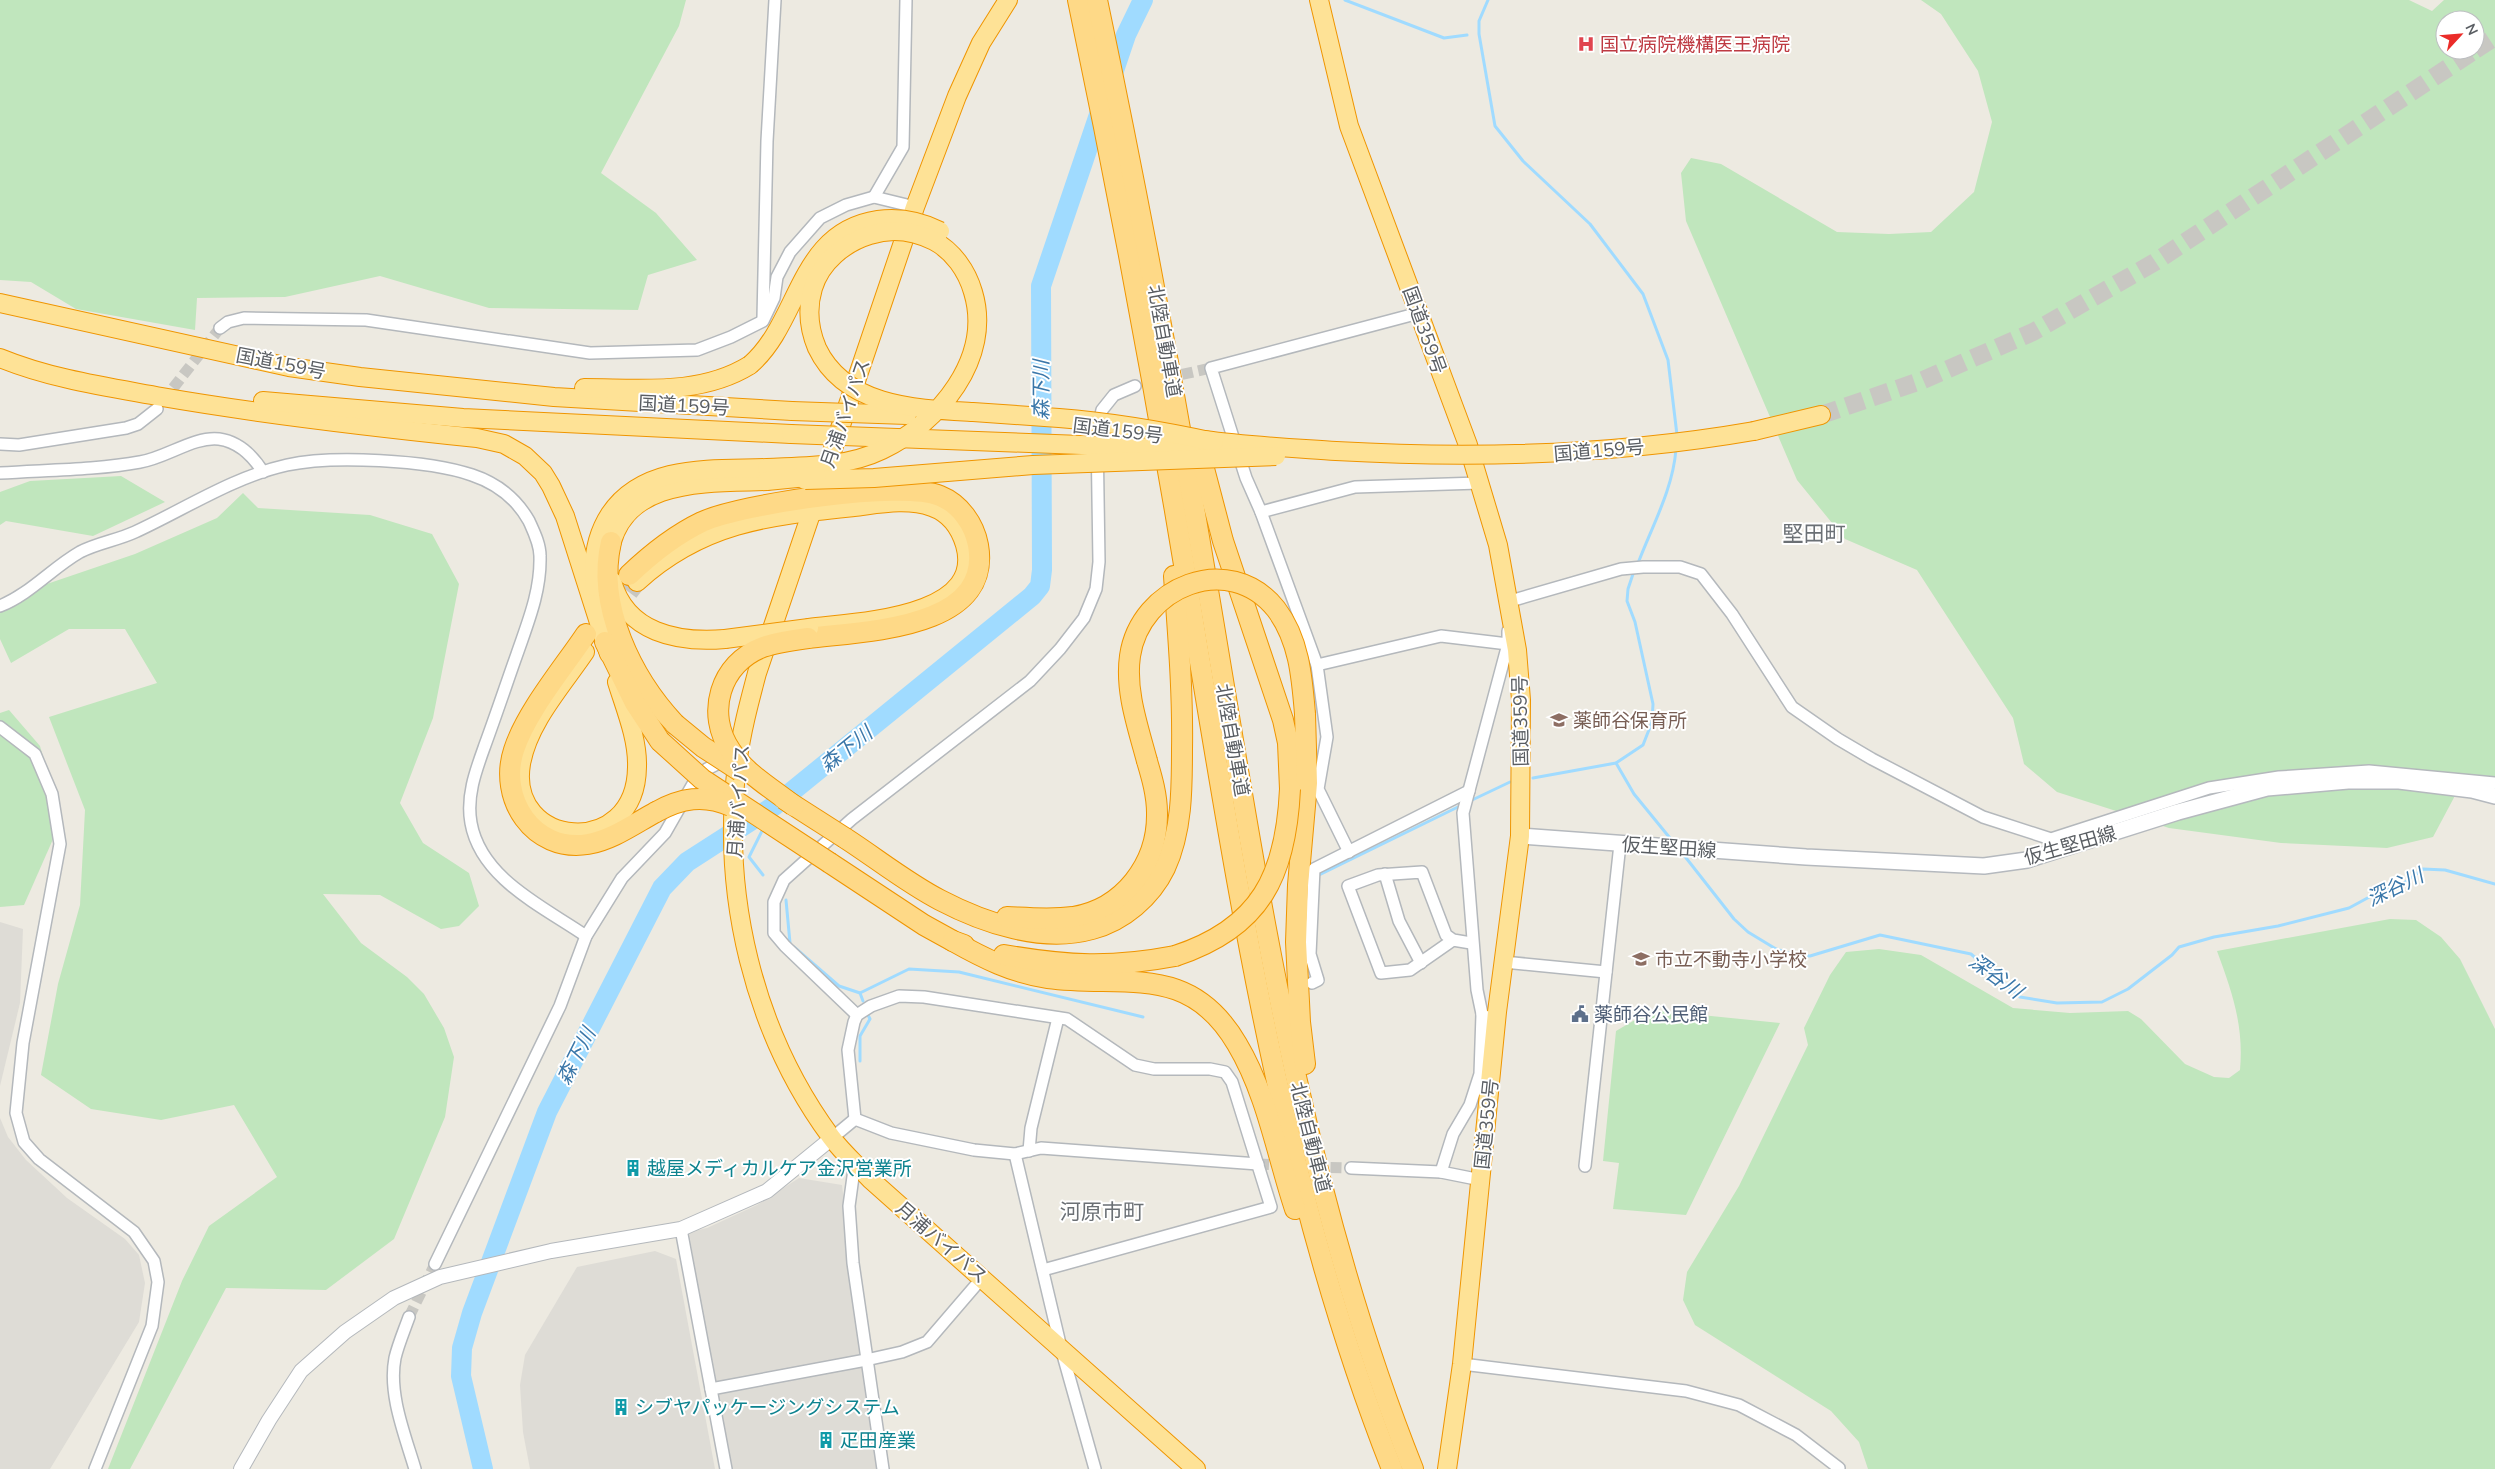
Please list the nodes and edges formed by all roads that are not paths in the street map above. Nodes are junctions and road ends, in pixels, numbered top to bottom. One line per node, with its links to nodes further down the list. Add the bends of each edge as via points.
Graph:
1 (775, 0): 13 (street, via 766,160)
2 (906, 0): 8 (street, via 903,147)
3 (1008, 0): 9 (highway, 月浦バイパス, via 981,43)
4 (1078, 0): 10 (highway, 北陸自動車道)
5 (1098, 0): 7 (highway, 北陸自動車道)
6 (1319, 0): 12 (highway, 国道359号, via 1349,126)
7 (1136, 185): 54 (highway, bridge, via 1218,523 1284,720 1290,789 1286,836 1267,889 1257,904 1220,938 1175,956 1110,965 1063,965 992,953); 79 (highway, 北陸自動車道, via 1269,946 1318,1172)
8 (874, 197): 9 (street); 13 (street, via 846,205 820,218 790,252 777,277 774,298)
9 (914, 207): 28 (highway, 月浦バイパス)
10 (1127, 240): 51 (highway, via 1161,455 1174,572 1182,734 1182,781 1176,833 1156,883 1131,910 1103,926 1071,934 1039,933); 82 (highway, 北陸自動車道, via 1172,486 1250,955 1298,1172)
11 (0, 303): 16 (highway, 国道159号, via 289,367)
12 (1419, 313): 27 (highway, 国道359号); 29 (street, via 1211,368 1246,478)
13 (763, 321): 14 (street, via 697,350 590,353 366,320 244,318)
14 (220, 328)
15 (0, 358): 22 (highway, 国道159号, bridge, via 152,387 322,408 791,434); 36 (highway, via 17,365 143,394 323,422 491,440 515,449 543,473 558,500)
16 (431, 385): 20 (highway, 国道159号, bridge, via 554,397 1062,423); 26 (highway, bridge, via 690,387 720,381 750,365 775,338 802,279 819,253 842,233 871,221 894,219 916,222 943,233 975,266 982,281 988,314 985,348 971,384 951,413 940,425 895,456 860,470)
17 (1134, 386): 60 (street, via 1114,395 1102,410 1097,432 1100,562 1096,590 1084,618 1030,681 852,819 784,880 774,902 774,933)
18 (157, 409): 21 (street, via 138,424 126,428 19,445)
19 (1821, 415): 23 (highway, 国道159号, bridge, via 1694,441 1548,454 1459,456)
20 (1214, 442): 23 (highway, 国道159号, bridge); 26 (highway, bridge, via 1169,432 1062,418 940,410 932,409 924,408 906,407 875,398 849,385 828,366 814,341 809,313 814,286 828,262 850,244 876,233 914,234 938,243 965,272 975,299 977,322 974,345 963,373 947,399 941,406 936,412 881,450 835,463)
21 (0, 444)
22 (1325, 453): 23 (highway, 国道159号, bridge); 26 (highway, bridge, via 1069,464 874,478)
23 (1375, 453)
24 (263, 472): 25 (street, via 238,445 210,438 193,442 160,458 137,463); 34 (street, via 133,533 82,551 24,593); 52 (street, via 288,465 341,460 428,464 489,481 510,496 524,512 540,554 539,586 473,780 471,824 484,857 498,873)
25 (0, 473)
26 (767, 474): 30 (highway, via 661,492 635,506 624,517); 32 (highway, via 680,473 654,480 631,492 612,511 598,536 594,564)
27 (1479, 483): 29 (street, via 1355,487); 33 (highway, 国道359号, via 1498,545)
28 (815, 505): 31 (highway, via 749,507 718,516 672,539); 35 (highway, via 900,490 939,496 950,501 965,516 975,535 979,556 970,587 957,602 938,614 902,625); 41 (highway, 月浦バイパス, via 757,672)
29 (1261, 512): 38 (street)
30 (611, 542): 35 (highway, bridge, via 609,565 614,588 636,620 660,634 691,640); 45 (highway, bridge, via 607,586 621,636 646,688 676,724 704,747)
31 (633, 578)
32 (596, 594): 36 (highway); 39 (highway)
33 (1507, 602): 37 (street); 42 (street, via 1625,569 1680,567 1701,574 1732,614 1792,707 1838,739 1983,817 2051,839 2209,788 2279,777 2369,771); 47 (highway, 国道359号, via 1517,650 1521,700)
34 (0, 606)
35 (809, 633): 45 (highway, bridge, via 764,647 744,658 725,680 718,708 720,731 732,752 750,772)
36 (594, 639): 36 (highway, via 535,727 527,742 521,767 524,794 540,820 575,834 602,828 614,820 630,802 637,778 638,764 632,732); 39 (highway); 46 (highway, bridge, via 519,737 510,768 512,798 532,829 552,841 574,845 606,839 656,812 690,799 713,800 737,808)
37 (1508, 644): 38 (street, via 1441,636); 44 (street)
38 (1317, 665): 49 (street, via 1327,737 1318,789)
39 (627, 688): 46 (highway, bridge, via 660,741 702,779)
40 (0, 727): 85 (street, via 35,754 52,794 60,844 22,1043 16,1113 24,1142 39,1159 134,1232 154,1261 158,1282 152,1326)
41 (737, 764): 52 (street, via 717,764 697,777 664,833 622,878); 64 (highway, 月浦バイパス, via 733,865 737,906 757,988 794,1076)
42 (2495, 783)
43 (2495, 796): 48 (main road, 仮生堅田線, via 2399,781 2348,781 2267,788 2178,812 2027,860 1984,866)
44 (1467, 799): 49 (street); 55 (street, via 1463,813)
45 (794, 806): 51 (highway, bridge, via 938,899)
46 (780, 831): 54 (highway, bridge)
47 (1520, 836): 48 (main road, 仮生堅田線); 56 (highway, 国道359号)
48 (1620, 844): 58 (street)
49 (1349, 852): 59 (street, via 1314,869 1310,954 1318,980)
50 (1385, 874): 53 (street, via 1422,872 1446,935); 57 (street, via 1399,921); 57 (street, via 1348,886 1382,973 1410,970)
51 (971, 913): 79 (highway, bridge, via 1073,917 1103,907 1127,890 1150,854 1157,827 1156,797 1130,687 1132,642 1144,618 1171,592 1210,580 1250,589 1274,607 1296,648 1306,714 1307,783 1296,942 1300,1022 1307,1076 1327,1185)
52 (586, 936): 74 (street, via 560,1006)
53 (1453, 940): 55 (street); 57 (street)
54 (953, 941): 82 (highway, via 990,961 1028,974 1161,984 1190,996 1216,1015 1237,1043 1255,1080 1309,1251)
55 (1471, 943): 62 (street)
56 (1504, 962): 58 (street); 62 (highway, 国道359号)
57 (1421, 963)
58 (1606, 972): 69 (street)
59 (1312, 983)
60 (857, 1015): 61 (street, via 884,1000 899,996); 63 (street, via 848,1050)
61 (1058, 1018): 65 (street, via 1031,1128); 68 (street, via 1066,1019 1135,1065 1154,1069 1225,1072 1232,1082)
62 (1489, 1019): 71 (street, via 1480,1074 1470,1105 1453,1134); 72 (highway, 国道359号)
63 (855, 1119): 64 (street); 66 (street, via 892,1133 974,1150)
64 (832, 1138): 67 (highway, 月浦バイパス); 73 (street, via 767,1191)
65 (1030, 1151): 66 (street); 68 (street, via 1041,1148)
66 (1015, 1154): 75 (street)
67 (855, 1162): 76 (highway, 月浦バイパス); 80 (street, via 849,1206)
68 (1258, 1164): 75 (street, via 1271,1207)
69 (1585, 1166)
70 (1351, 1168): 71 (street)
71 (1441, 1172): 72 (street)
72 (1481, 1180): 81 (highway, 国道359号)
73 (681, 1229): 74 (street); 83 (street)
74 (437, 1270): 86 (street, via 345,1332 301,1371 268,1420)
75 (1043, 1270): 78 (street)
76 (982, 1278): 78 (highway, 月浦バイパス); 80 (street, via 927,1342 902,1352)
77 (409, 1317): 87 (street, via 395,1358 393,1381)
78 (1061, 1348): 90 (street); 91 (highway, 月浦バイパス)
79 (1372, 1359): 93 (highway, 北陸自動車道)
80 (866, 1360): 83 (street); 89 (street)
81 (1462, 1364): 84 (street, via 1686,1391 1739,1405 1796,1435); 94 (highway, 国道359号)
82 (1357, 1375): 92 (highway, 北陸自動車道)
83 (710, 1389): 88 (street)
84 (1839, 1468)
85 (95, 1469)
86 (241, 1469)
87 (415, 1469)
88 (726, 1469)
89 (883, 1469)
90 (1095, 1469)
91 (1196, 1469)
92 (1392, 1469)
93 (1413, 1469)
94 (1447, 1469)

